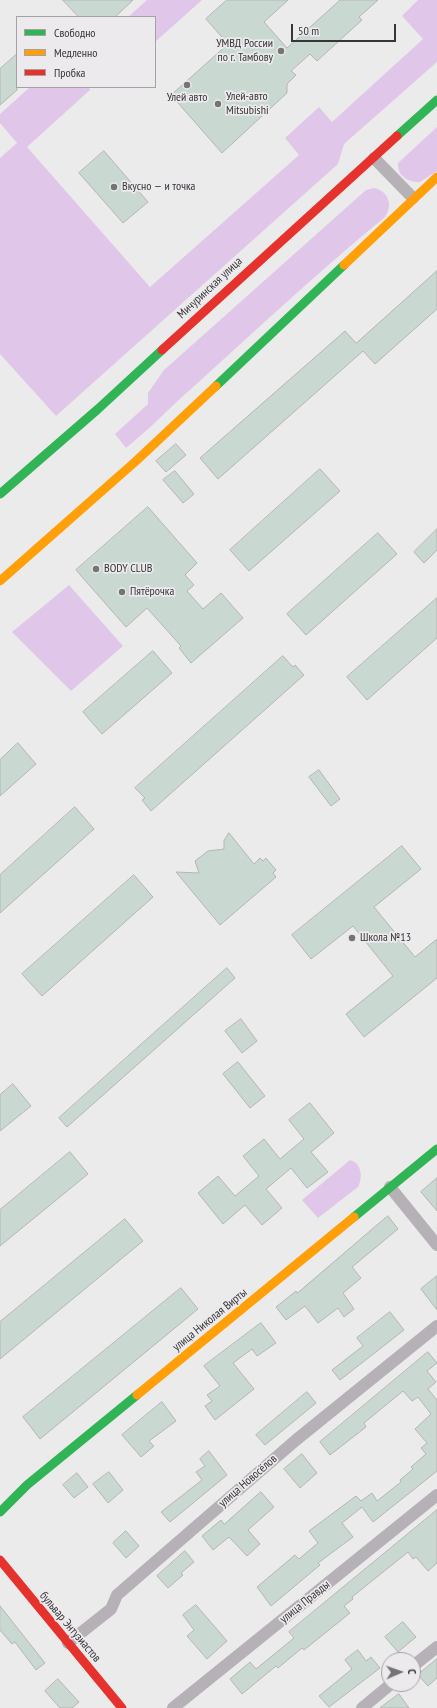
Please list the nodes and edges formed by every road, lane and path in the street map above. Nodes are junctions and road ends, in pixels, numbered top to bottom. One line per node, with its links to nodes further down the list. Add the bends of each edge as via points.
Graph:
1 (437, 100): 2 (street, Мичуринская улица)
2 (374, 158): 4 (street); 5 (street, Мичуринская улица, via 98,409)
3 (437, 177): 4 (street)
4 (413, 198): 6 (street, via 136,461)
5 (0, 494)
6 (0, 580)
7 (437, 1149): 8 (street, улица Николая Вирты)
8 (390, 1187): 9 (street); 12 (street, улица Николая Вирты, via 27,1485)
9 (437, 1245)
10 (437, 1326): 14 (street, улица Новосёлов, via 284,1451 117,1594 111,1609)
11 (437, 1495): 19 (street, улица Правды)
12 (0, 1512)
13 (0, 1560): 14 (street, бульвар Энтузиастов)
14 (68, 1643): 18 (street, бульвар Энтузиастов)
15 (437, 1647): 16 (street)
16 (421, 1660)
17 (381, 1692): 20 (street)
18 (122, 1708)
19 (174, 1708)
20 (362, 1708)

